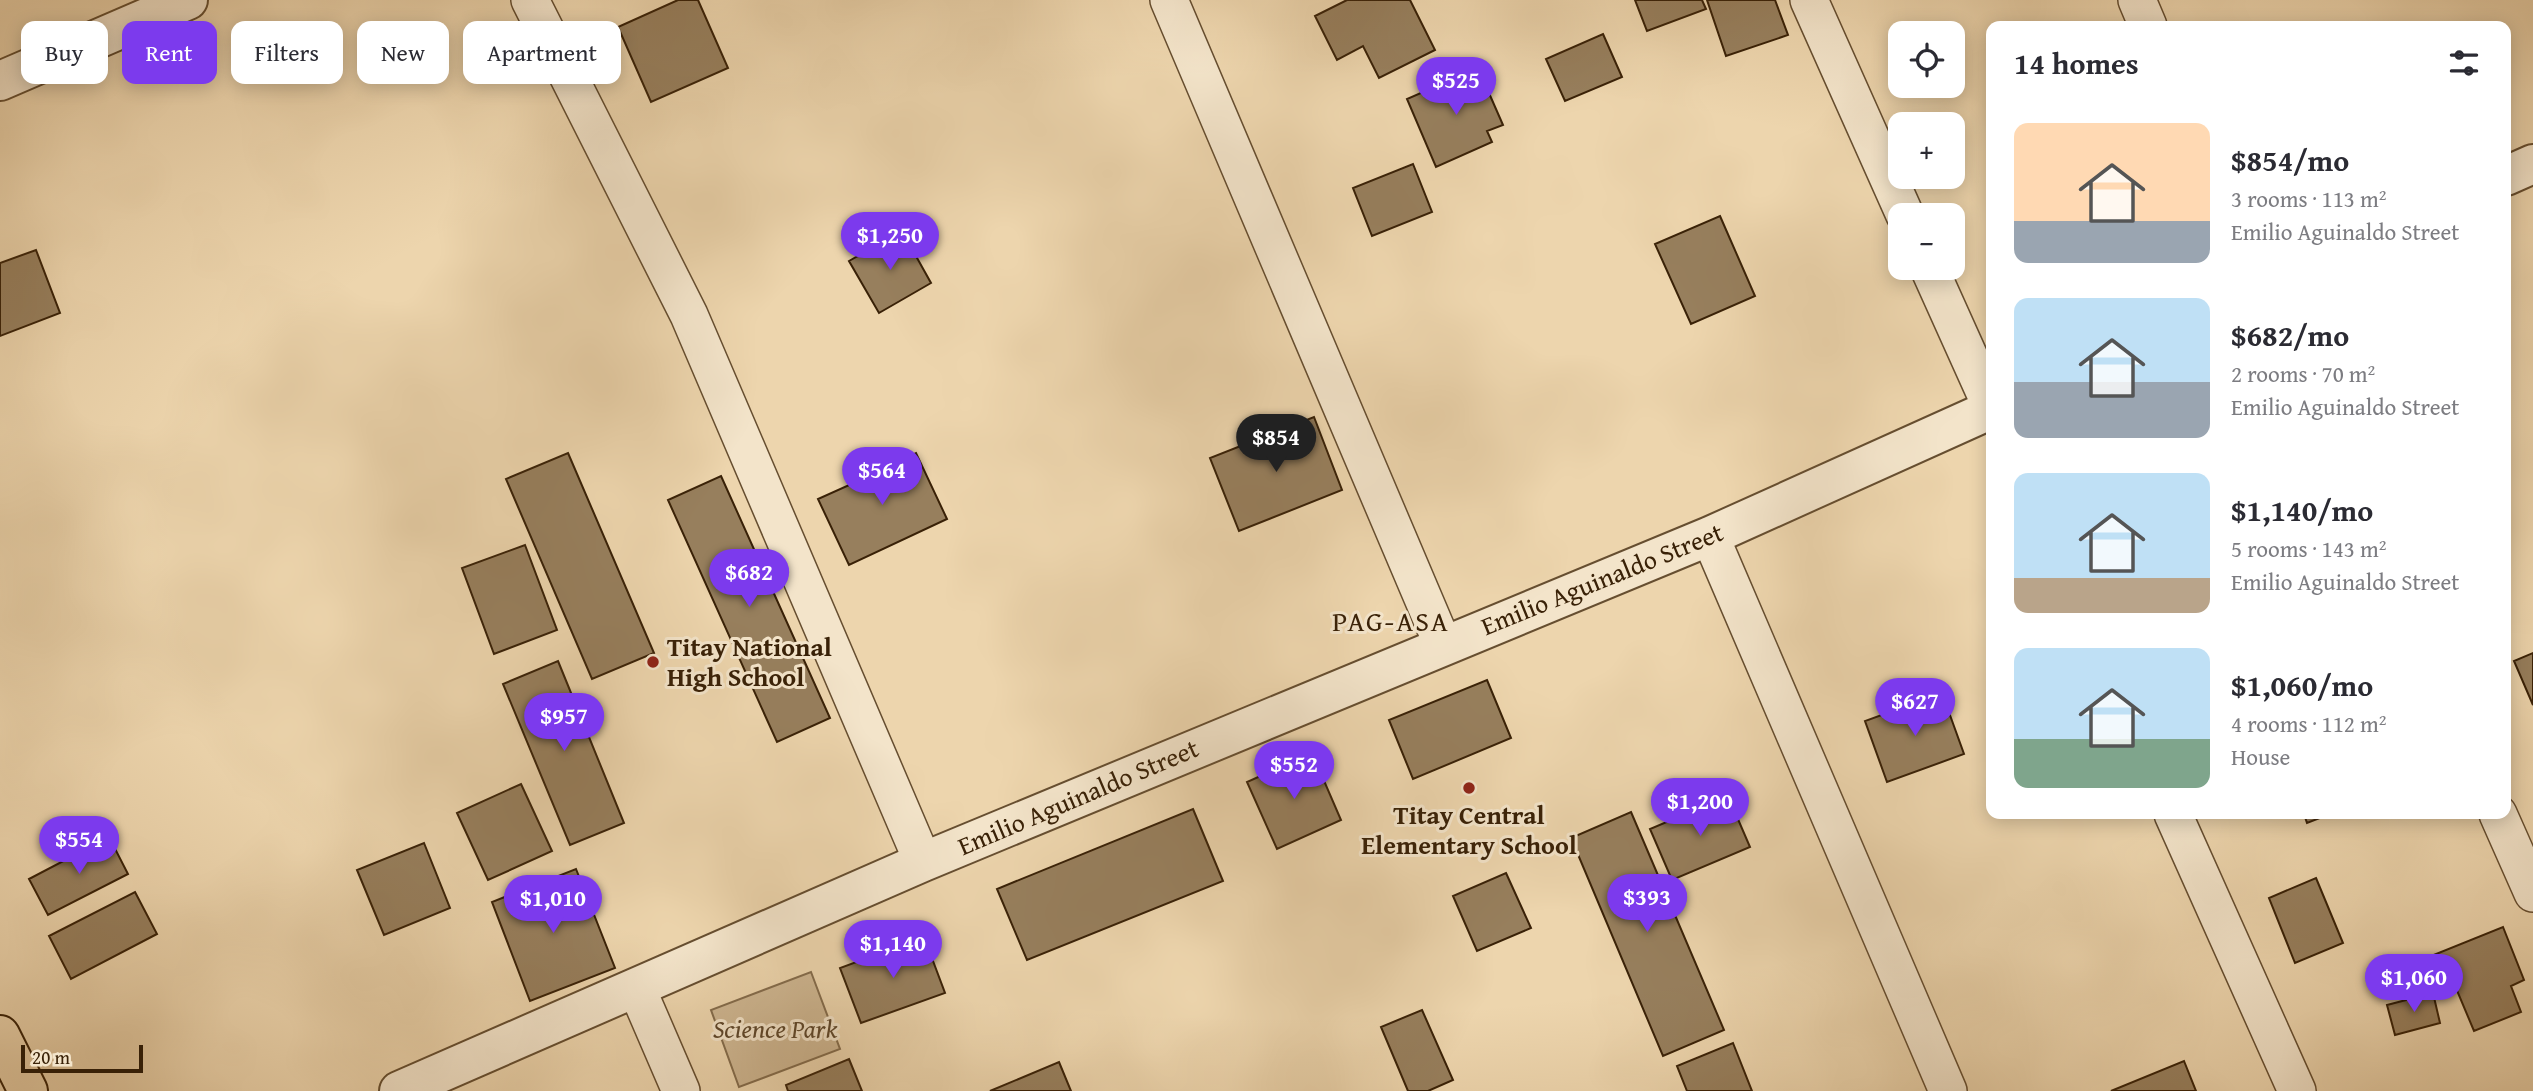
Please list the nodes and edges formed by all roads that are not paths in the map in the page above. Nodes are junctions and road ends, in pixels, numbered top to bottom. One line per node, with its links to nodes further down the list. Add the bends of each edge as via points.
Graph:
1 (188, 0): 7 (street)
2 (530, 0): 18 (street, via 689,315)
3 (1169, 0): 15 (street)
4 (1809, 0): 10 (street)
5 (2137, 0): 6 (street)
6 (2146, 21)
7 (0, 81)
8 (2533, 164): 9 (street)
9 (2511, 174)
10 (1900, 203)
11 (1934, 280): 12 (street)
12 (1986, 396)
13 (1986, 412): 14 (street, Emilio Aguinaldo Street)
14 (1710, 536): 15 (street, Emilio Aguinaldo Street); 25 (street)
15 (1443, 645): 18 (street, Emilio Aguinaldo Street)
16 (2175, 819): 26 (street)
17 (2499, 819): 19 (street)
18 (923, 862): 20 (street, Emilio Aguinaldo Street)
19 (2533, 893)
20 (637, 989): 23 (street, Emilio Aguinaldo Street); 24 (street)
21 (0, 1035): 22 (highway)
22 (18, 1087)
23 (399, 1091)
24 (681, 1091)
25 (1948, 1091)
26 (2297, 1091)

